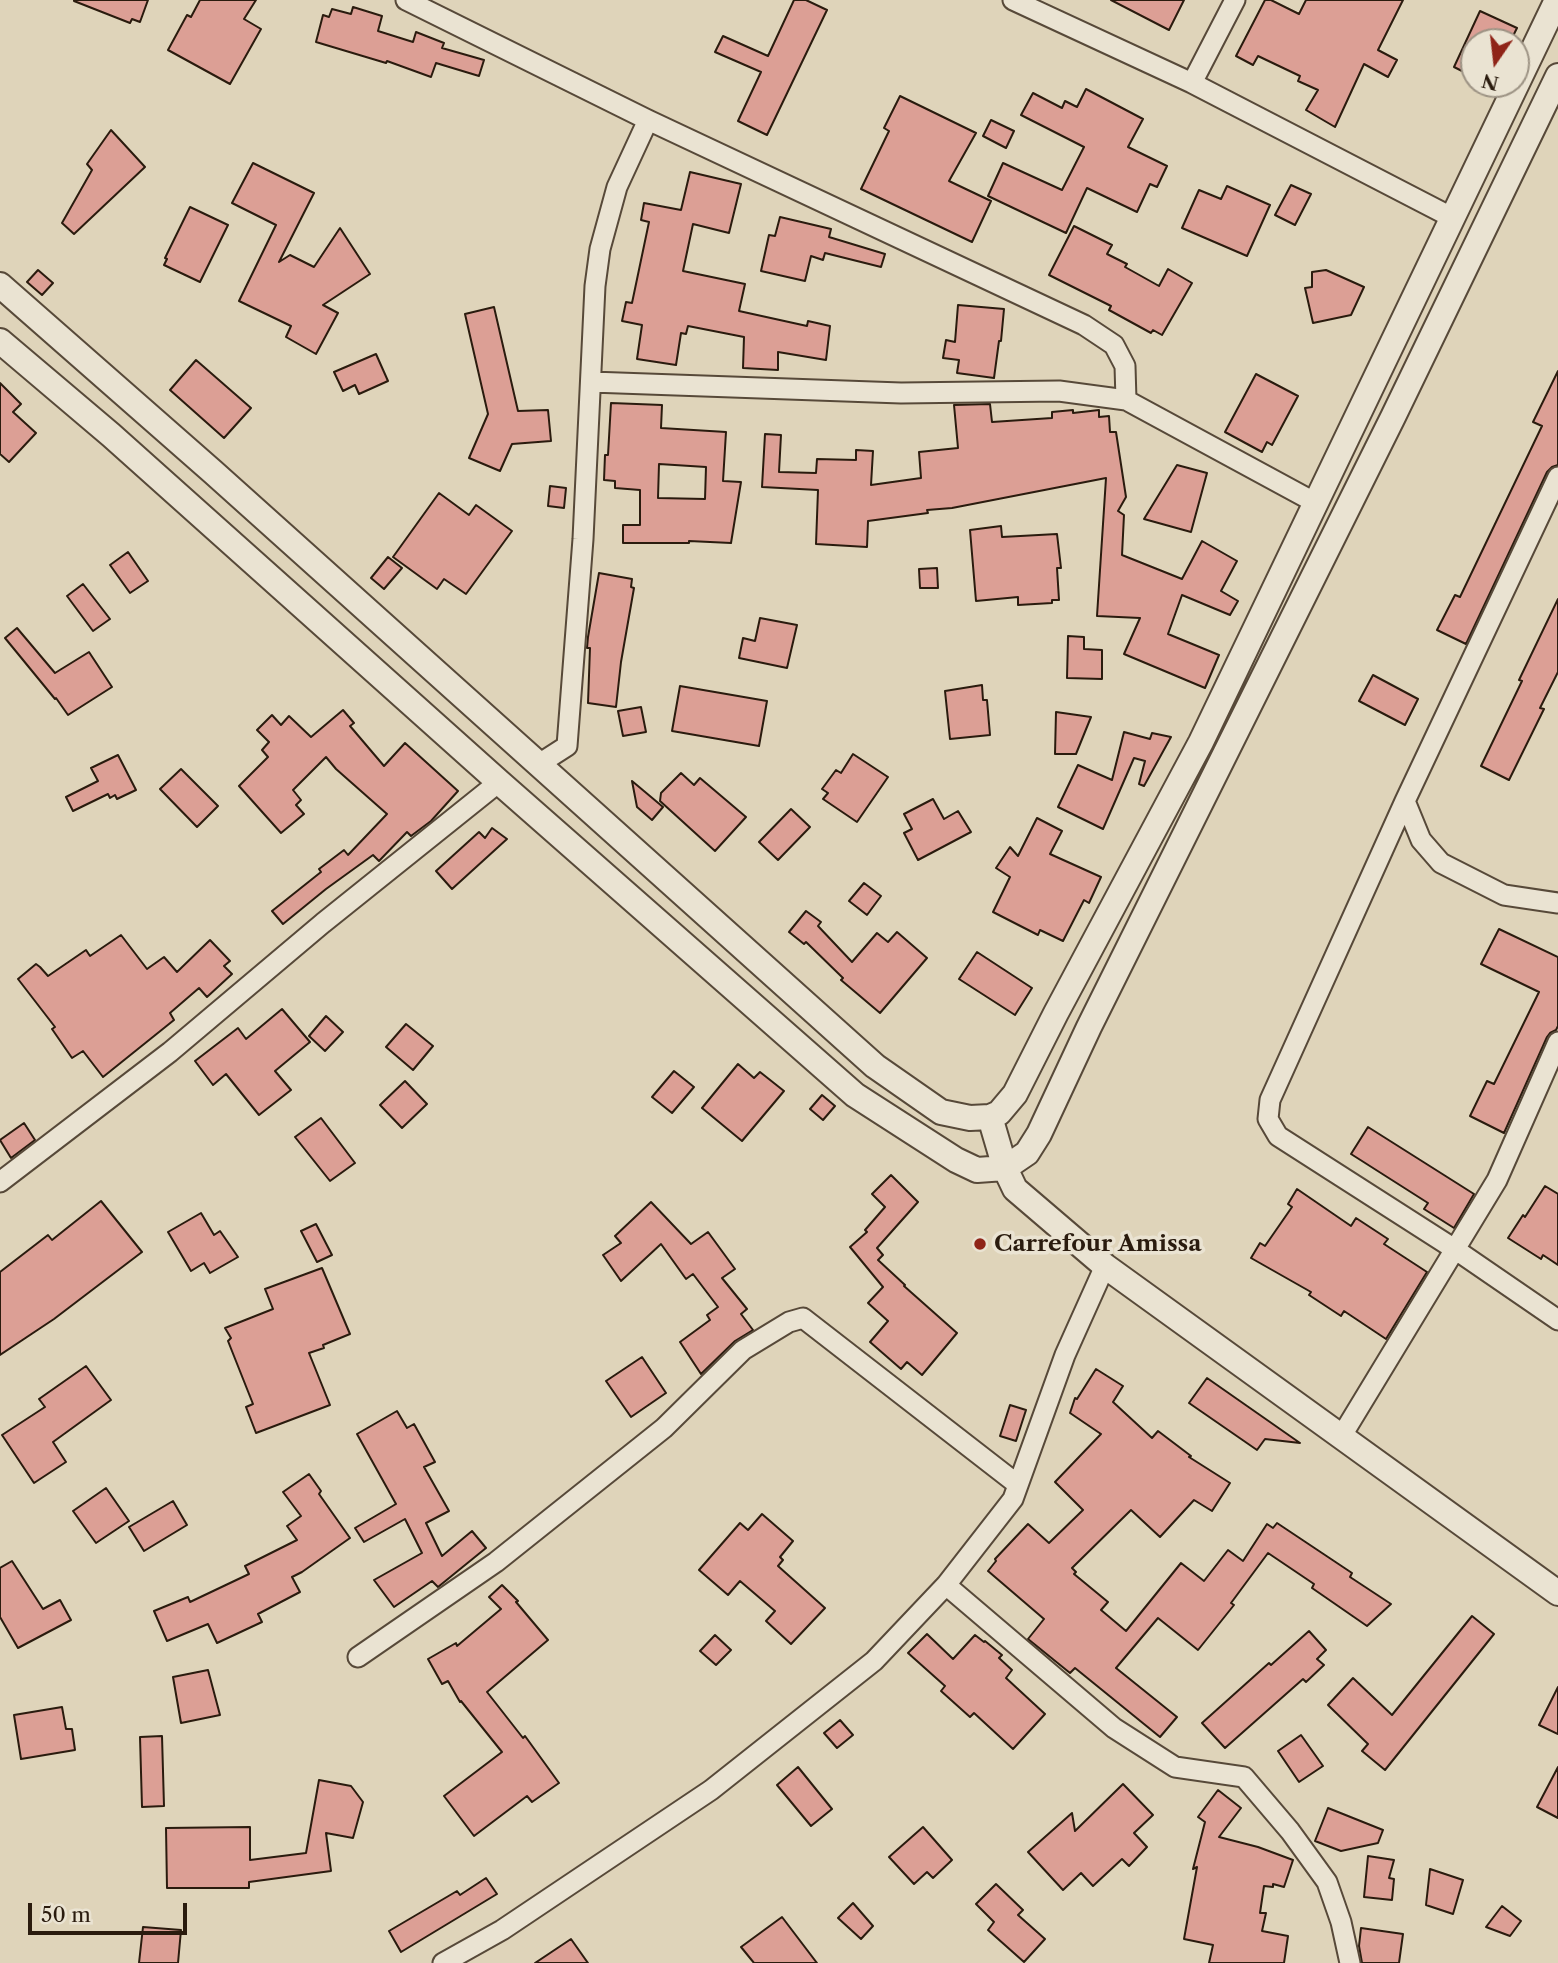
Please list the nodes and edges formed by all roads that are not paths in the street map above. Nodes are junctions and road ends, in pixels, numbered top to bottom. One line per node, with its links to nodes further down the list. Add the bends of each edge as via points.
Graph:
1 (406, 0): 7 (street)
2 (1013, 0): 6 (street)
3 (1235, 0): 6 (street)
4 (1557, 0): 8 (street)
5 (1558, 76): 21 (street, via 1039,1134 1027,1153)
6 (1192, 83): 8 (street)
7 (648, 120): 11 (street, via 617,187 600,249); 12 (street, via 1084,325 1114,345 1125,366)
8 (1452, 218): 14 (street)
9 (0, 285): 15 (street)
10 (0, 341): 16 (street)
11 (591, 382): 12 (street, via 901,393 1059,391); 15 (street, via 567,746)
12 (1126, 400): 14 (street)
13 (1558, 477): 17 (street)
14 (1316, 503): 20 (street, via 1201,742 1015,1094)
15 (539, 764): 20 (street, via 875,1066 941,1112)
16 (499, 782): 21 (street, via 855,1095 977,1170); 22 (street, via 170,1052)
17 (1405, 801): 18 (street, via 1421,840 1441,863 1504,895); 23 (street, via 1270,1100 1268,1119 1278,1136)
18 (1558, 903)
19 (1558, 1042): 23 (street, via 1497,1180)
20 (990, 1117): 21 (street)
21 (1005, 1168): 24 (street, via 1014,1189)
22 (0, 1182)
23 (1456, 1250): 25 (street); 26 (street)
24 (1105, 1266): 26 (street); 27 (street, via 1065,1355)
25 (1558, 1320)
26 (1341, 1437): 29 (street)
27 (1017, 1484): 28 (street, via 1013,1499); 30 (street, via 803,1318 743,1350 664,1428 496,1562)
28 (946, 1585): 31 (street, via 873,1661 711,1790 502,1930); 32 (street, via 1114,1728 1175,1767 1244,1777 1327,1882)
29 (1558, 1593)
30 (358, 1657)
31 (443, 1963)
32 (1350, 1963)

